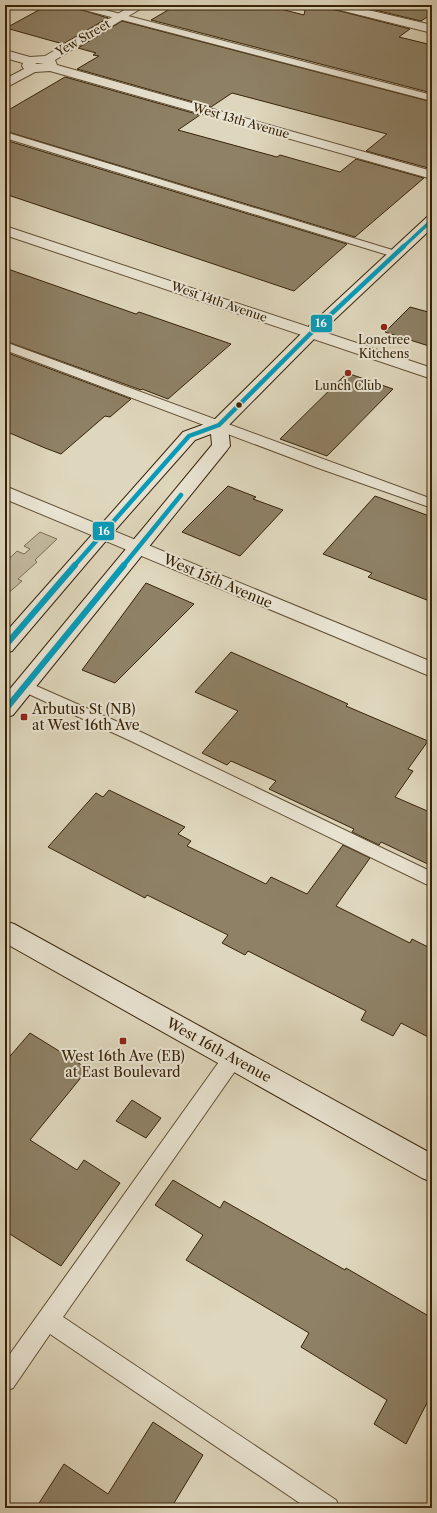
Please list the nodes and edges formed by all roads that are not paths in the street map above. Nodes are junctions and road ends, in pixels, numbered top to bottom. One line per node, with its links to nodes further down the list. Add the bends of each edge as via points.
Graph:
1 (76, 5): 4 (lane)
2 (141, 5): 4 (street, Yew Street)
3 (332, 5): 5 (street)
4 (120, 17): 7 (street, Yew Street); 10 (lane)
5 (432, 29)
6 (5, 54): 8 (street)
7 (48, 63): 8 (street); 12 (street, West 13th Avenue)
8 (31, 65): 9 (street)
9 (5, 84)
10 (432, 98)
11 (5, 135): 15 (lane)
12 (432, 175)
13 (432, 220): 15 (street)
14 (5, 230): 16 (street, West 14th Avenue)
15 (395, 254): 16 (street)
16 (311, 333): 18 (street, West 14th Avenue); 19 (street)
17 (5, 346): 19 (lane)
18 (432, 374)
19 (219, 425): 21 (lane); 22 (street, via 189,436); 23 (street, via 221,446)
20 (5, 492): 22 (street, West 15th Avenue)
21 (432, 504)
22 (103, 532): 23 (street, West 15th Avenue); 24 (street)
23 (137, 547): 25 (street, West 15th Avenue); 26 (street)
24 (5, 646)
25 (432, 670)
26 (25, 686): 27 (street); 28 (lane)
27 (5, 710)
28 (432, 880)
29 (6, 934): 30 (street, West 16th Avenue)
30 (233, 1058): 31 (street, West 16th Avenue); 32 (lane)
31 (432, 1169)
32 (48, 1320): 33 (lane); 34 (lane)
33 (5, 1380)
34 (328, 1508)

